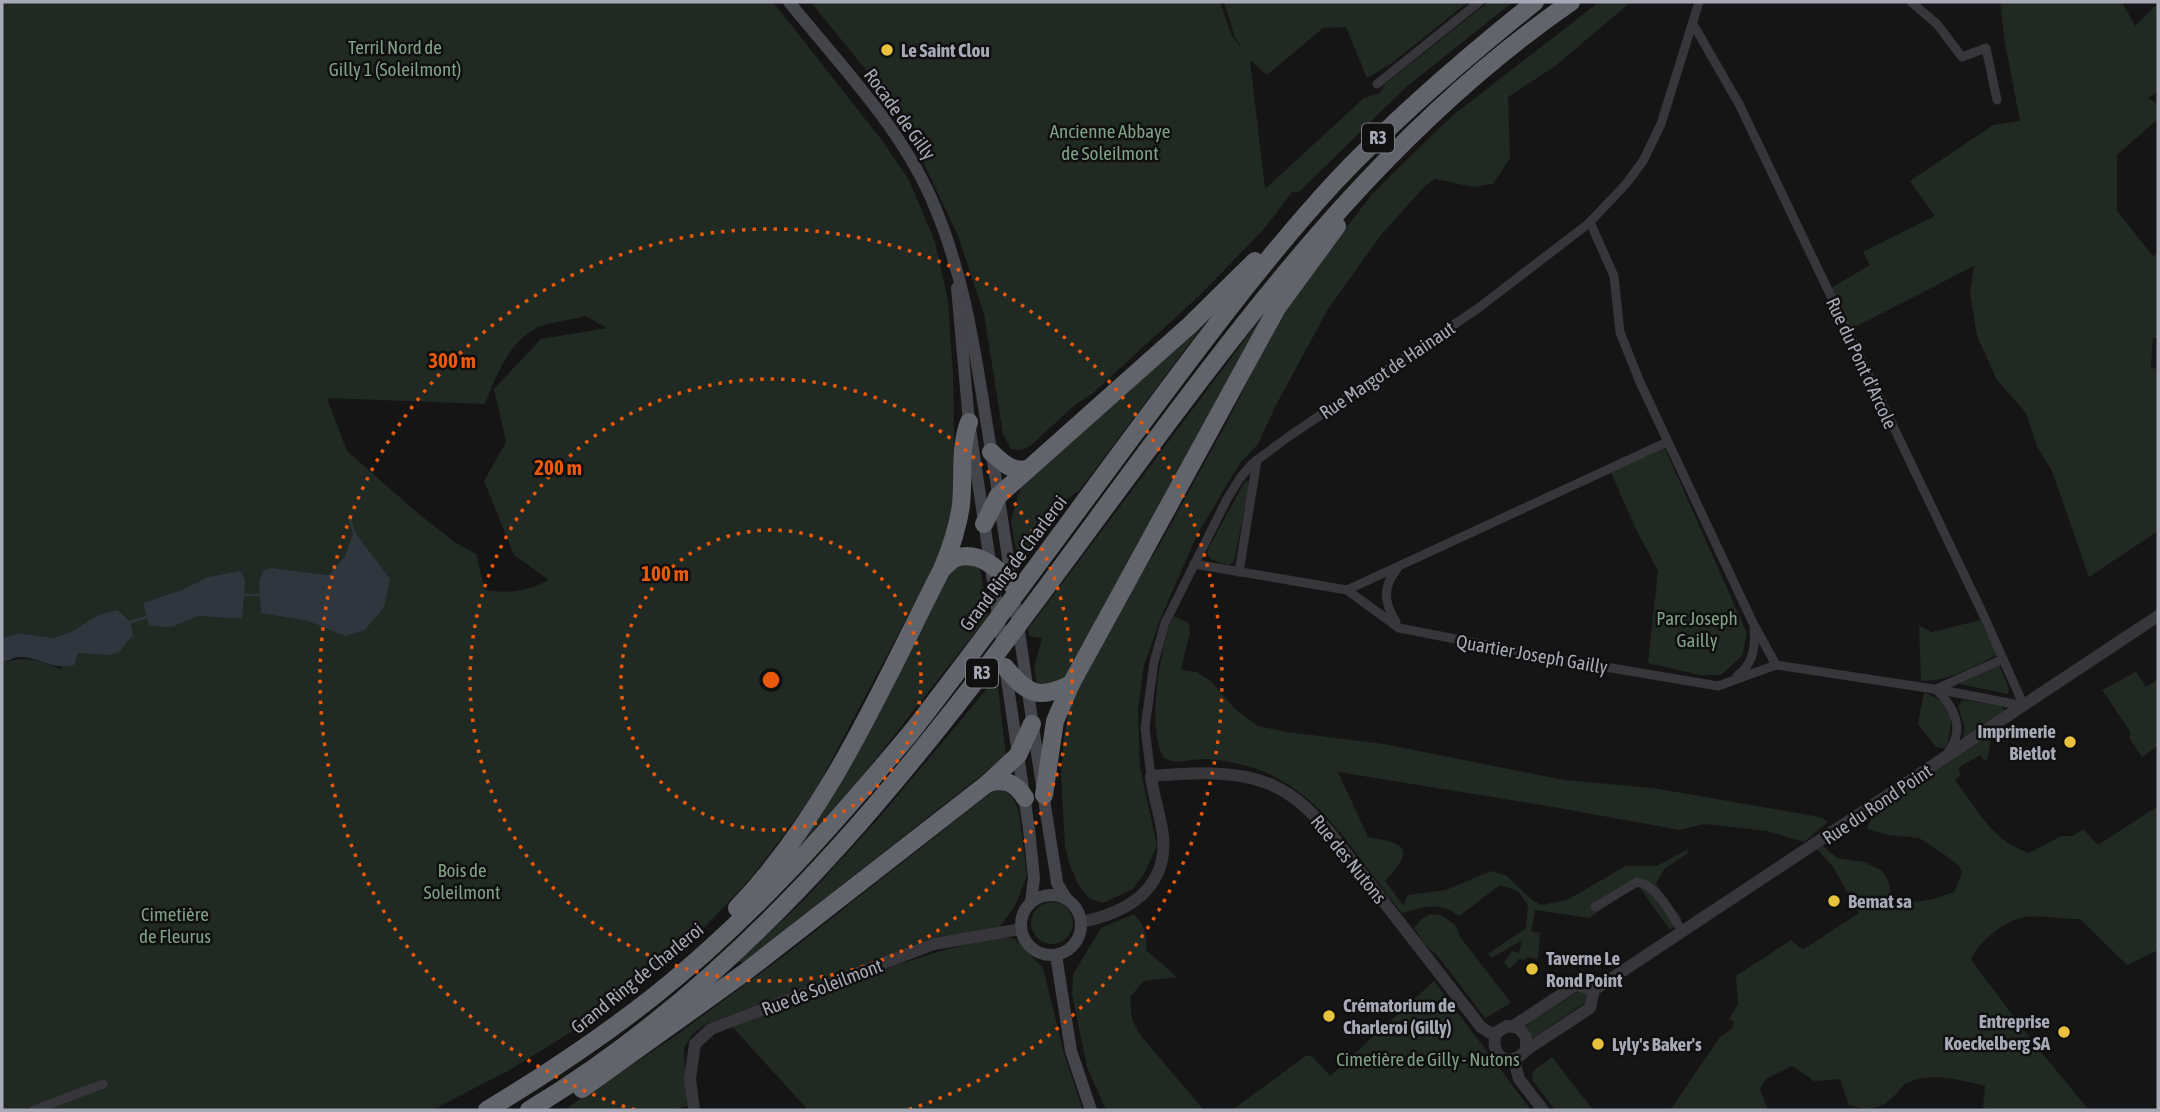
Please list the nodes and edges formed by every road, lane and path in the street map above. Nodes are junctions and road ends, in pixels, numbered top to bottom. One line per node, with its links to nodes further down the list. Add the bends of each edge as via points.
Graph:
1 (1479, 2): 8 (street)
2 (1535, 2): 12 (highway, Grand Ring de Charleroi / R3, via 1380,137)
3 (1571, 2): 10 (highway, Grand Ring de Charleroi / R3, via 1486,68)
4 (1699, 2): 7 (street, Rue Margot de Hainaut)
5 (1912, 2): 9 (street, via 1937,24 1962,57 1986,48)
6 (796, 5): 13 (main road, Rocade de Gilly, via 914,164)
7 (1693, 24): 11 (street, Rue Margot de Hainaut, via 1661,124 1643,161); 31 (street, Rue du Pont d'Arcole, via 1739,104)
8 (1377, 84)
9 (1997, 100)
10 (1372, 174): 35 (highway, via 1278,308); 61 (highway, Grand Ring de Charleroi / R3, via 1259,304 978,679 837,852 784,907 667,1012)
11 (1590, 222): 15 (street, via 1616,285 1620,332); 17 (street, Rue Margot de Hainaut, via 1477,309)
12 (1281, 244): 18 (highway, via 1256,260); 51 (highway, Grand Ring de Charleroi / R3, via 913,730 820,838)
13 (955, 263): 14 (main road); 16 (main road, via 972,324)
14 (969, 422): 20 (main road); 24 (highway, via 962,439 961,505)
15 (1667, 442): 22 (street); 29 (street)
16 (991, 452): 18 (highway, via 1006,466); 19 (main road)
17 (1257, 460): 21 (street, Rue Margot de Hainaut, via 1227,499); 25 (street)
18 (1028, 469): 19 (highway)
19 (999, 496): 20 (highway); 23 (main road)
20 (984, 524): 23 (main road)
21 (1194, 564): 25 (street, Quartier Joseph Gailly); 41 (street, Rue Margot de Hainaut, via 1165,623 1154,662 1145,728)
22 (1398, 567): 27 (street); 30 (street, via 1388,582 1386,598)
23 (997, 568): 24 (highway, via 973,557 956,558); 26 (highway); 33 (main road)
24 (943, 569): 51 (highway, via 810,816 724,921)
25 (1239, 572): 27 (street, Quartier Joseph Gailly)
26 (1012, 585): 33 (main road)
27 (1347, 590): 30 (street, Quartier Joseph Gailly)
28 (2158, 616): 37 (street, Rue du Rond Point)
29 (1752, 621): 32 (street); 34 (street, via 1754,651 1741,673)
30 (1402, 629): 34 (street, Quartier Joseph Gailly, via 1718,686)
31 (2003, 659): 36 (street); 37 (street, Rue du Pont d'Arcole)
32 (1776, 664): 34 (street, Quartier Joseph Gailly); 36 (street, Quartier Joseph Gailly)
33 (1017, 680): 35 (highway, via 1040,694); 38 (main road); 39 (main road)
34 (1728, 682)
35 (1071, 684): 43 (highway, via 1055,721)
36 (1936, 689): 37 (street, Quartier Joseph Gailly); 40 (street, via 1952,707 1958,726 1952,748)
37 (2024, 706): 40 (street, Rue du Rond Point)
38 (1032, 724): 39 (highway); 43 (main road)
39 (1018, 755): 42 (highway); 44 (main road)
40 (1942, 760): 50 (street, Rue du Rond Point)
41 (1151, 776): 48 (street, via 1163,835 1162,861 1154,880 1126,908); 55 (street, Rue des Nutons, via 1240,777 1273,786 1304,805 1480,1027)
42 (988, 783): 44 (highway, via 1010,782); 62 (highway, via 744,973)
43 (1044, 795): 45 (main road, via 1057,883)
44 (1025, 798): 46 (main road, via 1034,878)
45 (1066, 898): 46 (main road, via 1055,894); 48 (main road, via 1074,904)
46 (1031, 902): 49 (main road)
47 (1595, 907): 50 (street, via 1642,883 1652,888)
48 (1081, 922): 52 (main road, via 1078,940)
49 (1021, 929): 52 (main road, via 1033,949); 63 (street, Rue de Soleilmont, via 934,944 711,1028 695,1044 690,1079)
50 (1682, 931): 53 (street, Rue du Rond Point)
51 (712, 945): 60 (highway, Grand Ring de Charleroi / R3, via 592,1043)
52 (1056, 955): 64 (main road, via 1071,1051)
53 (1594, 990): 54 (street, Rue du Rond Point, via 1576,985); 56 (street, Rue du Rond Point, via 1590,1008)
54 (1513, 1026): 55 (street, via 1501,1028); 56 (street, via 1526,1037)
55 (1495, 1036): 57 (street, via 1497,1054)
56 (1526, 1050): 57 (street)
57 (1514, 1060): 65 (street, via 1519,1079)
58 (103, 1084): 59 (street)
59 (34, 1110)
60 (487, 1110)
61 (529, 1110)
62 (550, 1110)
63 (694, 1110)
64 (1091, 1110)
65 (1543, 1110)

